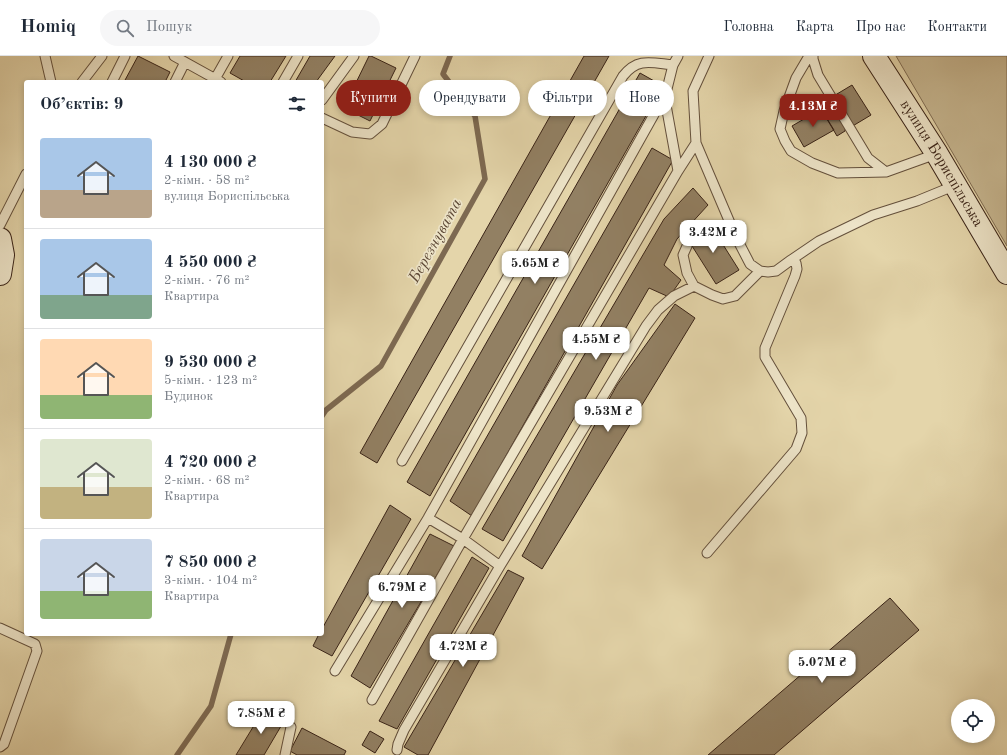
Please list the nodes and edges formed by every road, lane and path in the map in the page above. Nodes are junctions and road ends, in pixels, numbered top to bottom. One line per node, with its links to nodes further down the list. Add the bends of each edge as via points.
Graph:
1 (45, 56): 16 (lane)
2 (102, 56): 17 (lane)
3 (125, 56): 18 (lane)
4 (174, 56): 14 (lane)
5 (228, 56): 21 (lane)
6 (298, 56): 22 (lane)
7 (354, 56): 24 (lane)
8 (415, 56): 27 (lane, via 382,124 370,134 352,132)
9 (678, 56): 15 (lane)
10 (709, 56): 28 (lane, via 693,91)
11 (809, 56): 31 (lane, via 796,78 784,111 780,130 785,141 791,150 812,163 838,173)
12 (813, 56): 31 (lane, via 818,75 868,158)
13 (874, 56): 29 (main road, вулиця Бориспільська)
14 (185, 62): 19 (lane); 20 (lane)
15 (673, 65): 23 (lane); 42 (lane, via 640,63 622,76)
16 (51, 80)
17 (84, 80)
18 (113, 80)
19 (176, 80)
20 (216, 80)
21 (218, 80)
22 (284, 80)
23 (669, 80)
24 (324, 97)
25 (653, 116): 43 (lane)
26 (668, 116): 30 (lane)
27 (324, 119)
28 (696, 143): 30 (lane); 38 (lane, via 736,237 750,264)
29 (937, 154): 31 (lane); 33 (main road, вулиця Бориспільська)
30 (678, 171): 44 (lane)
31 (886, 172)
32 (24, 178): 34 (lane)
33 (956, 185): 37 (lane, via 873,215 819,241); 39 (main road, вулиця Бориспільська)
34 (0, 225)
35 (0, 238): 40 (main road, via 3,255)
36 (687, 246): 41 (lane, via 683,255 687,273)
37 (791, 260): 38 (lane, via 776,271); 45 (lane, via 797,269 765,348 765,357 801,418 802,433 796,449)
38 (760, 271): 41 (lane, via 735,296 723,299)
39 (1007, 273)
40 (0, 274)
41 (694, 286): 46 (lane, via 674,296 658,310 646,326)
42 (402, 461)
43 (428, 518): 44 (lane); 48 (lane)
44 (463, 539): 46 (lane); 49 (lane)
45 (708, 553)
46 (500, 566): 52 (lane, via 404,730)
47 (0, 628): 51 (lane, via 34,644 38,651 4,744)
48 (335, 671)
49 (372, 700)
50 (291, 727): 53 (lane)
51 (0, 747)
52 (397, 750)
53 (285, 755)

